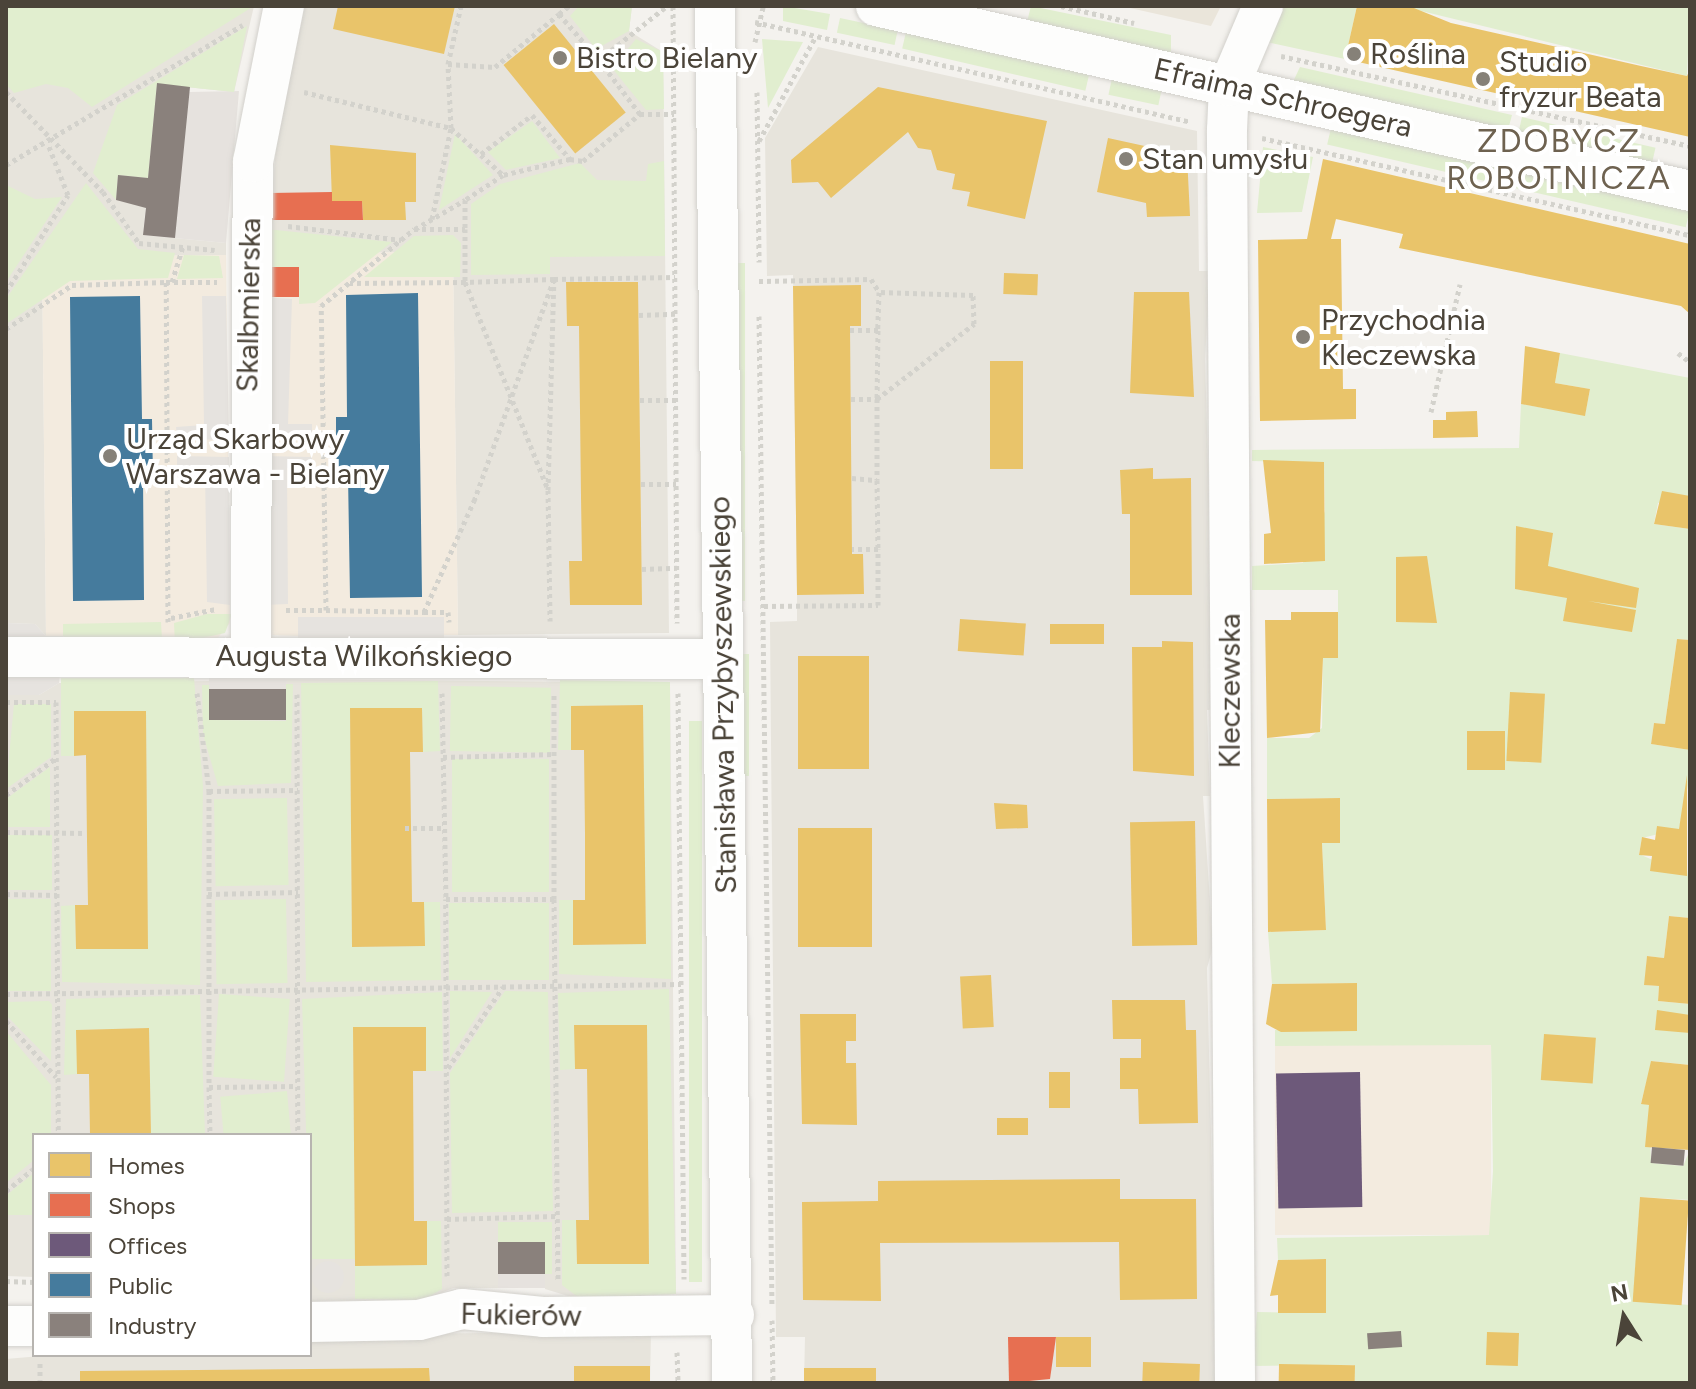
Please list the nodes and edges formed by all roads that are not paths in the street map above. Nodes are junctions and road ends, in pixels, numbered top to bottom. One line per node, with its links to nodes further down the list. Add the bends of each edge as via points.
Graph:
1 (715, 6): 9 (street, Stanisława Przybyszewskiego)
2 (876, 6): 5 (street, Efraima Schroegera)
3 (1263, 6): 5 (street, Kleczewska)
4 (271, 11): 7 (street, Skalbmierska, via 241,236)
5 (1229, 86): 6 (street, Efraima Schroegera); 15 (street, Kleczewska)
6 (1690, 191)
7 (251, 655): 8 (street, Augusta Wilkońskiego, via 169,637); 9 (street, Augusta Wilkońskiego)
8 (6, 657)
9 (722, 659): 10 (street, Stanisława Przybyszewskiego)
10 (734, 1315): 11 (street, Fukierów, via 543,1317 462,1309 419,1320); 14 (street, Stanisława Przybyszewskiego)
11 (312, 1322)
12 (6, 1326): 13 (street)
13 (32, 1326)
14 (732, 1383)
15 (1235, 1383)

